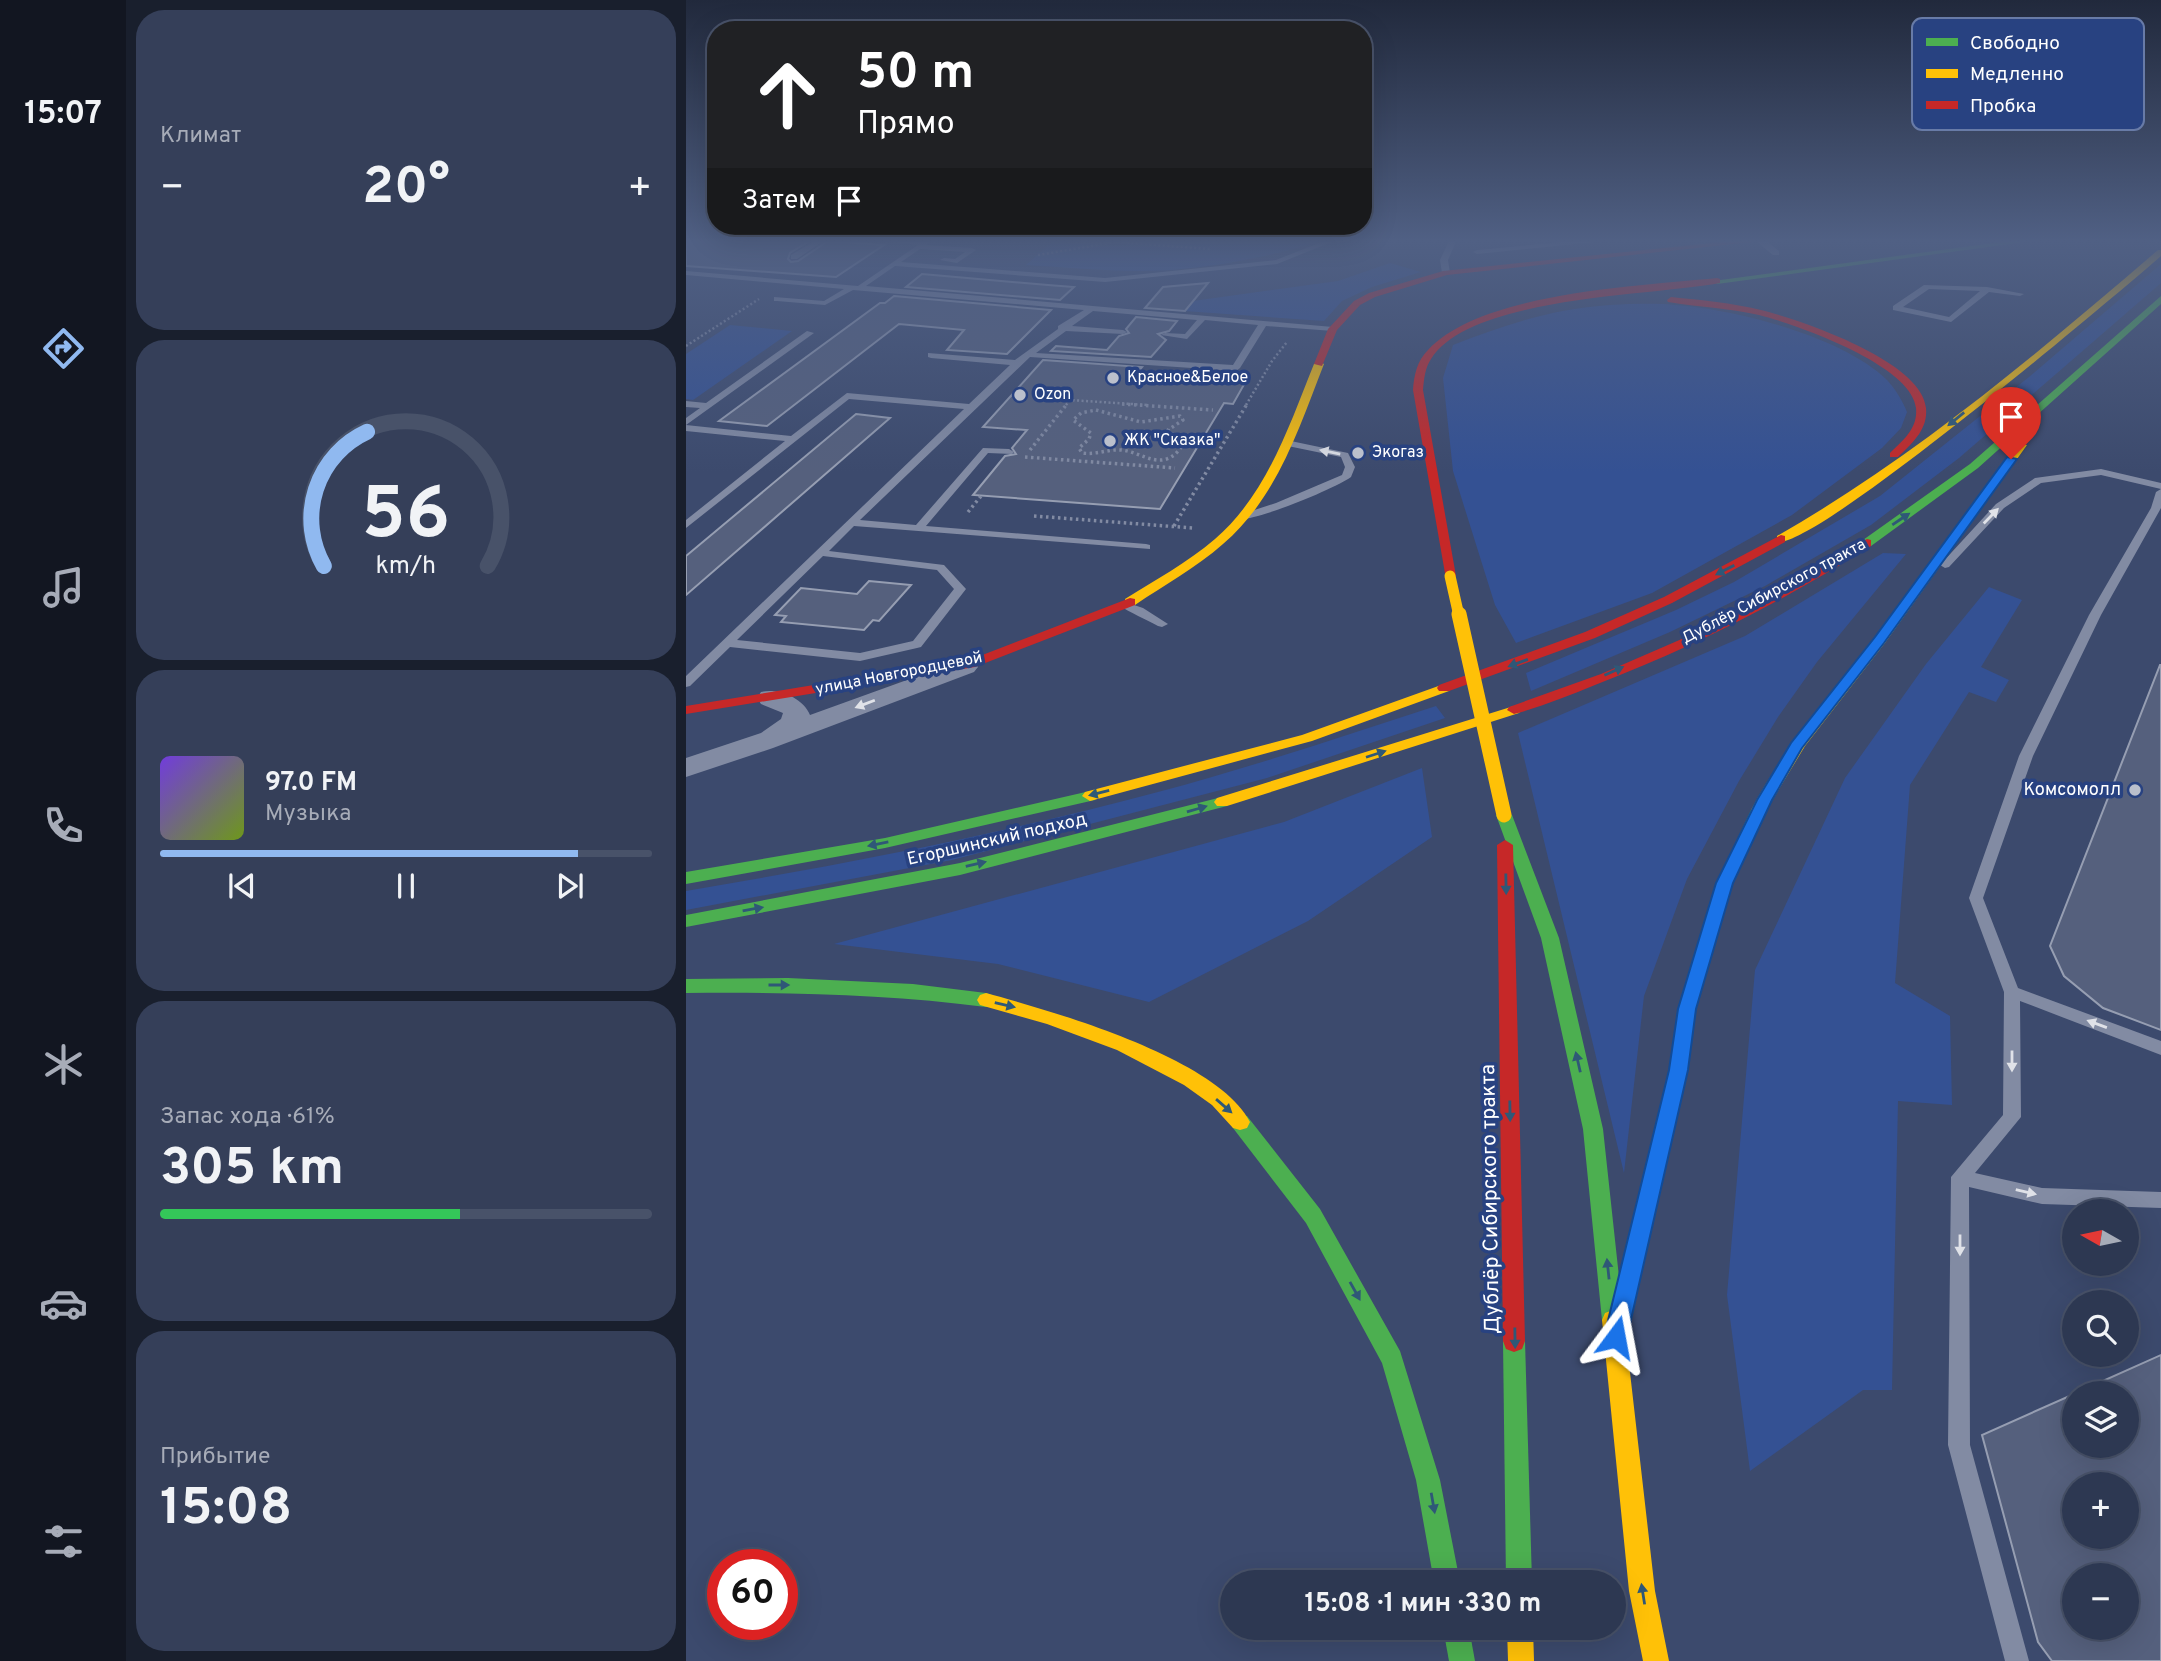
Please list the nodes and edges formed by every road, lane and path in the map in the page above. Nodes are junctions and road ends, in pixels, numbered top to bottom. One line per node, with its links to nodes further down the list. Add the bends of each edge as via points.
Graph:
1 (733, 317): 19 (path)
2 (1079, 317): 13 (lane)
3 (1166, 317): 11 (lane)
4 (1345, 317): 14 (main road, улица Новгородцевой)
5 (1495, 317): 63 (main road, Дублёр Сибирского тракта, bridge, via 1448,335 1424,361 1418,390 1450,576)
6 (1773, 317): 50 (main road, Дублёр Сибирского тракта, via 1853,346 1895,371 1913,389 1921,425 1910,443)
7 (1935, 317): 8 (lane)
8 (1955, 317)
9 (2086, 317): 50 (main road, Дублёр Сибирского тракта, one-way to 50, via 1908,457 1833,510)
10 (2142, 317): 23 (main road, Дублёр Сибирского тракта)
11 (1201, 320): 12 (lane); 17 (lane, via 1191,332)
12 (1263, 324): 14 (lane); 21 (lane, via 1236,368)
13 (1061, 328): 15 (lane); 21 (lane)
14 (1333, 329): 31 (main road, улица Новгородцевой)
15 (1125, 330)
16 (810, 333): 25 (lane)
17 (1167, 333)
18 (1288, 342): 45 (path, via 1272,361)
19 (686, 346)
20 (931, 355): 22 (lane)
21 (1030, 355): 22 (lane)
22 (1017, 363): 26 (lane)
23 (2076, 378): 53 (main road, Дублёр Сибирского тракта, via 1979,500); 62 (main road, Дублёр Сибирского тракта, one-way to 23, via 1577,687 1702,633 1851,553 1926,503)
24 (686, 404): 25 (lane)
25 (708, 406): 28 (lane)
26 (971, 407): 30 (lane, via 847,396); 43 (lane)
27 (1213, 410): 34 (path, via 1070,400 1024,457)
28 (686, 422)
29 (686, 428): 30 (lane)
30 (793, 439): 44 (lane)
31 (1286, 443): 42 (main road, улица Новгородцевой, via 1263,490); 42 (lane, one-way to 31, via 1346,477 1350,467 1345,455)
32 (1009, 452): 38 (lane, via 986,450)
33 (1172, 456): 33 (path, via 1182,444 1168,430 1183,420 1182,416 1140,422 1096,410 1073,420 1091,433 1079,448 1083,454 1119,450 1147,459)
34 (1175, 468)
35 (2156, 484): 53 (lane, one-way to 35, via 2000,506 2038,480 2090,473 2118,474)
36 (2161, 492): 67 (lane, via 2157,508 2095,614 2026,757 1976,898)
37 (981, 496): 39 (path)
38 (935, 509): 39 (path); 47 (lane)
39 (968, 512): 40 (path)
40 (982, 513)
41 (1023, 516): 45 (path)
42 (1242, 517): 51 (main road, улица Новгородцевой, via 1220,541)
43 (853, 523): 47 (lane); 49 (lane)
44 (686, 526)
45 (1174, 526): 46 (path)
46 (1201, 528)
47 (918, 529): 48 (lane)
48 (1146, 547)
49 (823, 553): 54 (lane); 54 (lane, via 940,567 960,589 917,644 883,652 860,657)
50 (1751, 556): 59 (main road, Дублёр Сибирского тракта, one-way to 59, via 1590,635)
51 (1125, 606): 52 (lane); 55 (main road, улица Новгородцевой)
52 (1161, 624)
53 (1880, 640): 71 (main road, Дублёр Сибирского тракта, via 1796,746 1764,800 1725,883 1687,1009 1679,1070)
54 (729, 643): 56 (lane)
55 (975, 663): 57 (main road, улица Новгородцевой); 60 (street, one-way to 60)
56 (686, 683)
57 (770, 698): 58 (main road, улица Новгородцевой); 60 (street, via 797,714 792,724)
58 (686, 710)
59 (1307, 738): 64 (main road, Егоршинский подход, one-way to 64, via 1097,794 886,843)
60 (763, 743): 61 (street)
61 (686, 768)
62 (1312, 776): 65 (main road, Егоршинский подход, one-way to 62, via 881,886 1070,843)
63 (1504, 815): 71 (main road, Дублёр Сибирского тракта, one-way to 63, via 1593,1129 1550,938); 73 (main road, Дублёр Сибирского тракта, one-way to 73)
64 (686, 878)
65 (686, 920)
66 (686, 986): 72 (main road, one-way to 72, via 788,985 977,998 1093,1032 1168,1067 1228,1106 1313,1216 1392,1359 1428,1480)
67 (2012, 992): 68 (lane, one-way to 67); 69 (lane, one-way to 69, via 2012,1116)
68 (2161, 1048)
69 (1959, 1177): 70 (lane, one-way to 70, via 2042,1196); 79 (lane, one-way to 79, via 1959,1445)
70 (2161, 1200)
71 (1616, 1337): 78 (main road, Дублёр Сибирского тракта, one-way to 71, via 1642,1591)
72 (1445, 1570)
73 (1520, 1570)
74 (1458, 1640): 76 (main road)
75 (1520, 1640): 77 (main road)
76 (1462, 1661)
77 (1521, 1661)
78 (1656, 1661)
79 (2017, 1661)

